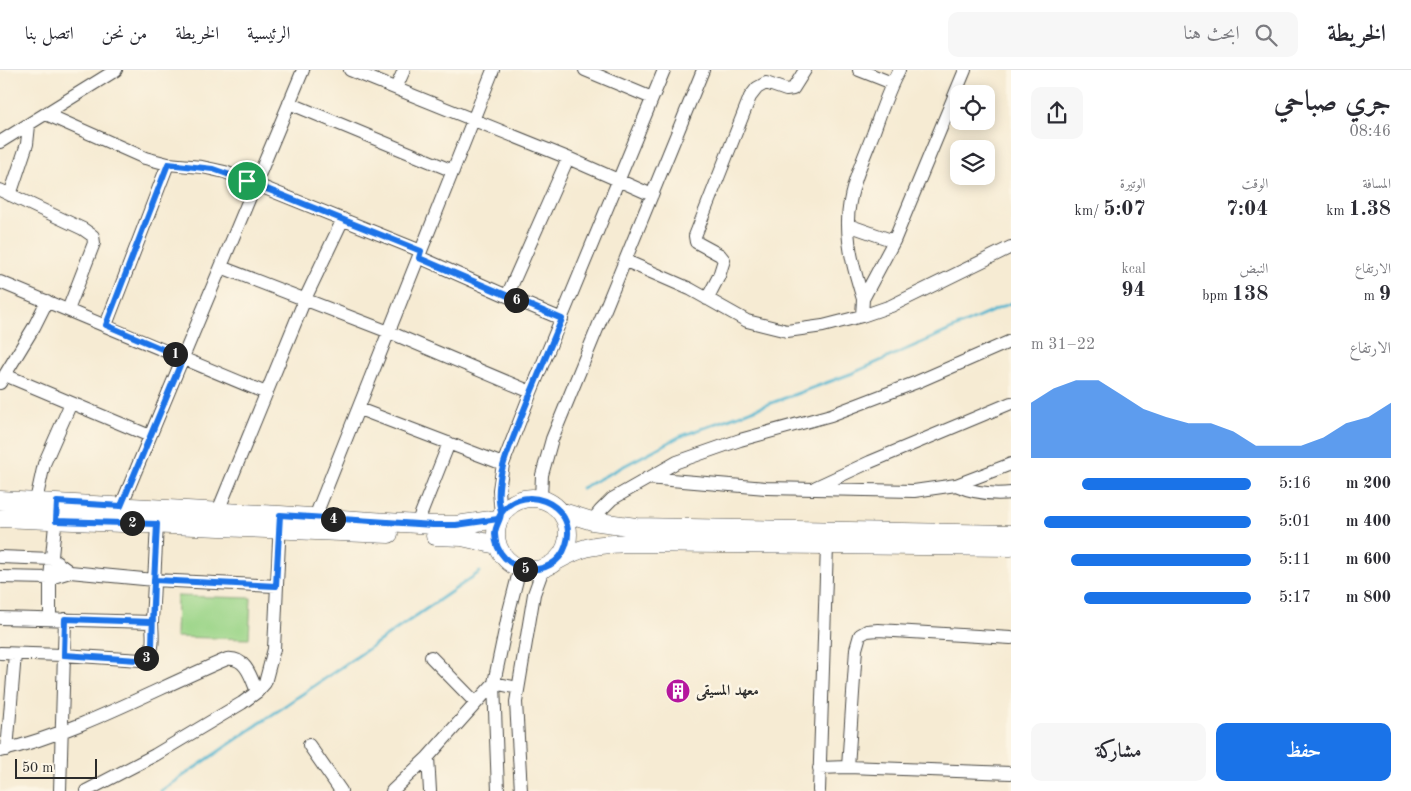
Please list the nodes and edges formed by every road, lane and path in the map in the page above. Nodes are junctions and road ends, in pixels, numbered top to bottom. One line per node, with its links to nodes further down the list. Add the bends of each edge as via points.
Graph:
1 (116, 70): 17 (street)
2 (303, 70): 16 (street)
3 (350, 70): 14 (street)
4 (404, 70): 14 (street)
5 (493, 70): 18 (street)
6 (585, 70): 15 (street)
7 (664, 70): 15 (street)
8 (703, 70): 27 (street)
9 (805, 70): 38 (street, via 792,90 766,84 750,97 695,236 696,242 724,260)
10 (859, 70): 13 (street)
11 (898, 70): 13 (street)
12 (966, 70): 30 (street)
13 (892, 83): 29 (street, via 851,196)
14 (396, 88): 18 (street)
15 (652, 98): 24 (street)
16 (289, 103): 23 (street); 25 (street)
17 (46, 114): 19 (street); 22 (street, via 145,158)
18 (473, 120): 21 (street); 23 (street)
19 (29, 125): 20 (street); 26 (street, via 27,144)
20 (0, 142)
21 (568, 158): 24 (street); 36 (street)
22 (168, 164): 25 (street, via 213,169); 44 (street)
23 (453, 171): 32 (street)
24 (619, 180): 27 (street); 43 (street)
25 (255, 185): 28 (street); 34 (street)
26 (5, 193): 41 (street, via 93,236 94,242)
27 (652, 195): 33 (street)
28 (343, 219): 32 (street); 37 (street)
29 (848, 225): 30 (street); 39 (street, via 853,268)
30 (894, 241): 39 (street)
31 (1011, 247): 42 (street, via 891,306)
32 (420, 254): 36 (street); 45 (street)
33 (626, 261): 38 (street); 62 (street, via 552,439 542,475)
34 (221, 267): 37 (street); 47 (street)
35 (0, 282): 40 (street)
36 (507, 296): 43 (street)
37 (305, 299): 45 (street); 50 (street)
38 (707, 299): 42 (street, via 747,321 787,331)
39 (863, 299): 42 (street)
40 (47, 301): 41 (street); 48 (street)
41 (68, 310): 44 (street)
42 (862, 316)
43 (562, 319): 49 (street)
44 (106, 325): 47 (street)
45 (389, 332): 49 (street); 53 (street)
46 (1011, 342): 58 (street, via 831,416 704,451)
47 (183, 358): 50 (street); 54 (street)
48 (2, 379): 51 (street)
49 (531, 392): 56 (street)
50 (266, 393): 68 (street)
51 (71, 403): 54 (street); 64 (street, via 44,464)
52 (1011, 403): 60 (street)
53 (359, 408): 55 (street); 69 (street)
54 (150, 436): 66 (street)
55 (448, 443): 56 (street); 77 (street)
56 (503, 464): 70 (street, via 499,490)
57 (1011, 464): 59 (street)
58 (648, 478): 60 (street); 74 (street, via 612,500)
59 (956, 485): 60 (street, via 914,491); 61 (street, via 982,494)
60 (811, 490)
61 (1011, 493)
62 (541, 498): 67 (street); 70 (street, via 518,500 508,505)
63 (0, 500): 64 (street)
64 (35, 501): 65 (street); 72 (street)
65 (57, 502): 66 (street); 73 (street)
66 (121, 506): 68 (street)
67 (560, 510): 74 (street); 84 (street, via 566,521 567,544 561,555)
68 (218, 511): 75 (street)
69 (315, 517): 75 (street); 77 (street)
70 (500, 517): 77 (street, via 456,525); 79 (street, via 495,534)
71 (0, 518): 72 (street)
72 (32, 520): 73 (street)
73 (56, 521): 76 (street); 83 (street)
74 (592, 521): 78 (street, via 665,528)
75 (279, 522): 76 (street); 79 (street, via 462,538); 90 (street)
76 (157, 524): 89 (street)
77 (417, 524)
78 (1011, 534)
79 (497, 545): 85 (street, via 502,555)
80 (827, 546): 81 (street); 84 (street, via 606,544 575,550); 109 (street)
81 (1011, 548)
82 (0, 557): 83 (street)
83 (52, 559): 86 (street); 88 (street)
84 (548, 566): 85 (street, via 531,570); 101 (street, via 534,594)
85 (520, 568): 100 (street)
86 (70, 572): 88 (street); 89 (street)
87 (0, 577): 88 (street)
88 (50, 578): 92 (street)
89 (154, 580): 90 (street); 94 (street)
90 (276, 586): 102 (street, via 274,649 265,683)
91 (0, 618): 92 (street)
92 (50, 618): 93 (street)
93 (65, 619): 94 (street); 98 (street)
94 (152, 622): 98 (street, via 152,650 144,659)
95 (1011, 638): 108 (street, via 878,630 860,635 856,650)
96 (0, 653): 97 (street)
97 (15, 654): 98 (street); 106 (street)
98 (64, 655): 104 (street)
99 (431, 657): 103 (street)
100 (494, 684): 101 (street); 103 (street); 116 (street)
101 (518, 688): 117 (street)
102 (257, 692): 104 (street, via 241,661 227,659); 112 (street, via 155,755)
103 (476, 703): 107 (street)
104 (62, 732): 106 (street); 111 (street)
105 (309, 746): 113 (street)
106 (3, 751)
107 (428, 757): 114 (street); 115 (street)
108 (848, 767): 109 (street); 110 (street)
109 (819, 768): 118 (street)
110 (1011, 773)
111 (60, 791)
112 (86, 791)
113 (341, 791)
114 (392, 791)
115 (430, 791)
116 (498, 791)
117 (521, 791)
118 (819, 791)

